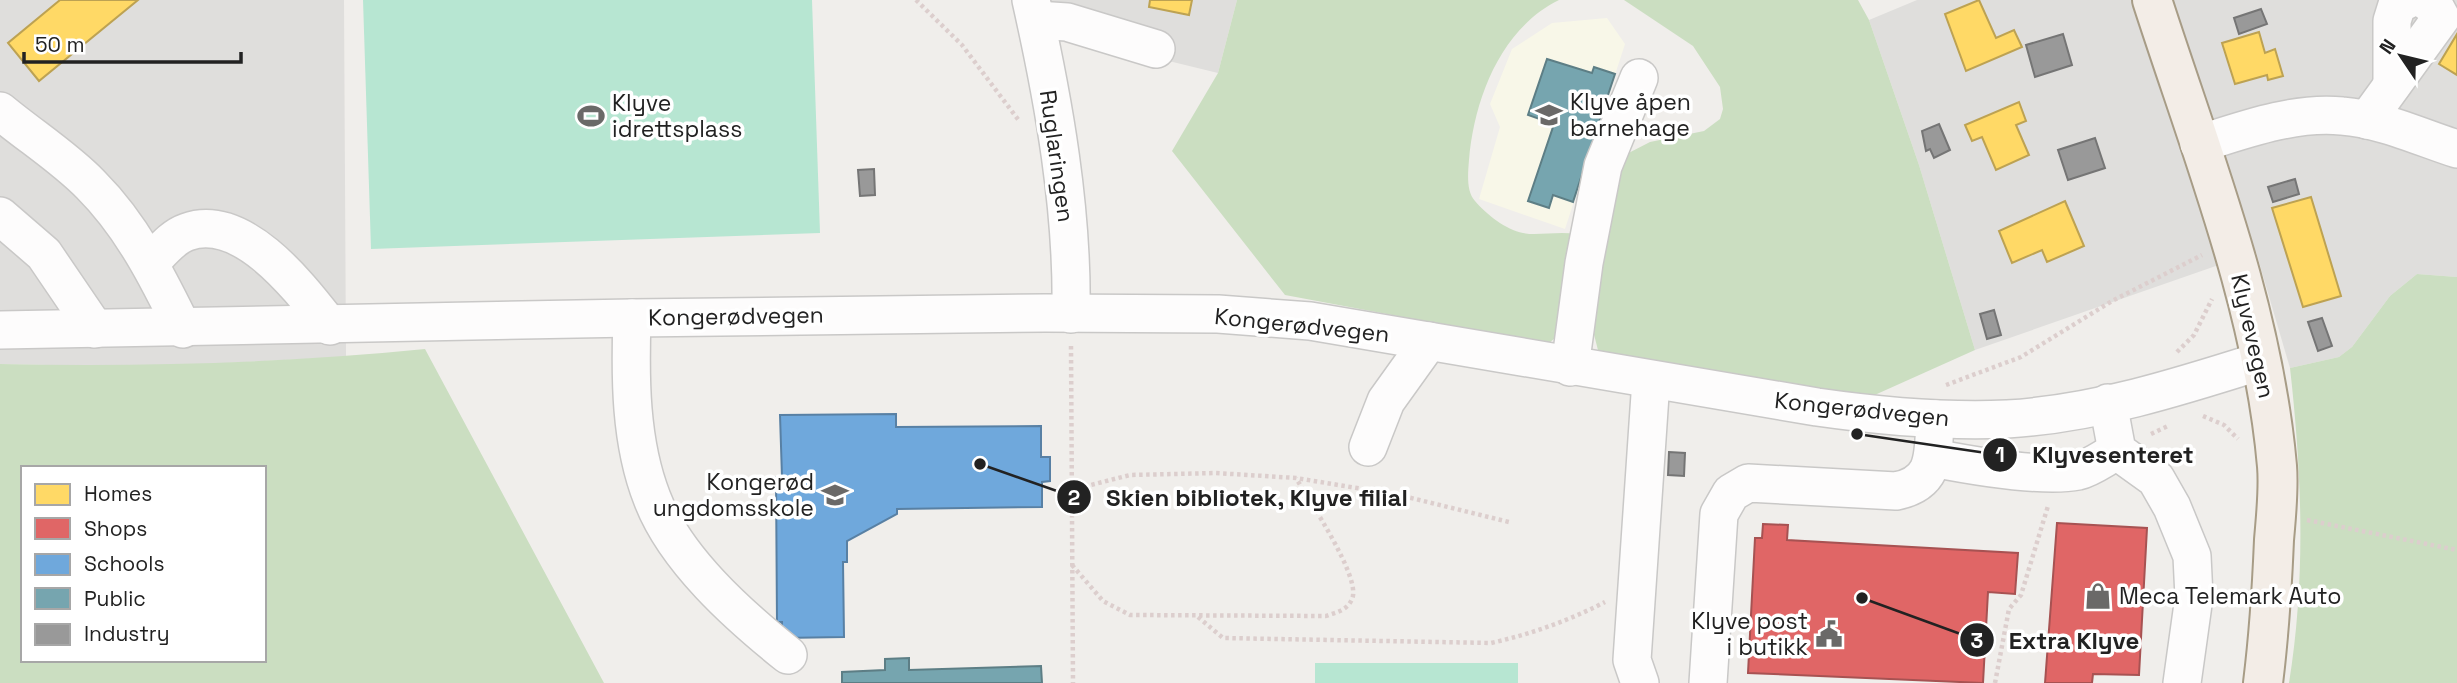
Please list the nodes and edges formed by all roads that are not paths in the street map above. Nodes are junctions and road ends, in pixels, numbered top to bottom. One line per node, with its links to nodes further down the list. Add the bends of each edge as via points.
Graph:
1 (2152, 0): 10 (main road, Klyvevegen)
2 (2407, 0): 7 (street, via 2397,5 2392,21)
3 (2425, 0): 7 (street, via 2441,18)
4 (1033, 10): 5 (street); 19 (street, Ruglaringen, via 1063,183 1072,282)
5 (1156, 49)
6 (1640, 78): 22 (street, via 1603,166)
7 (2392, 85): 9 (street)
8 (0, 111): 13 (street, via 90,183)
9 (2367, 120): 10 (street, via 2341,115 2280,121); 11 (street)
10 (2199, 144): 21 (main road, Klyvevegen, via 2246,295)
11 (2457, 149)
12 (0, 216): 18 (street, via 44,254)
13 (150, 263): 15 (street, via 185,232 222,229 239,235 271,260); 16 (street)
14 (632, 318): 15 (street, Kongerødvegen); 19 (street, Kongerødvegen); 29 (street, via 635,425 652,500 680,550 753,627)
15 (330, 326): 16 (street, Kongerødvegen)
16 (183, 329): 18 (street, Kongerødvegen)
17 (0, 330): 18 (street, Kongerødvegen)
18 (96, 330)
19 (1071, 335): 20 (street, Kongerødvegen, via 1231,315 1310,321)
20 (1429, 341): 22 (street, Kongerødvegen); 26 (street, via 1386,401)
21 (2261, 361): 25 (street, Kongerødvegen); 33 (main road, Klyvevegen, via 2277,469)
22 (1570, 367): 23 (street, Kongerødvegen)
23 (1651, 380): 24 (street, Kongerødvegen, via 1886,416); 30 (street, via 1632,660)
24 (1937, 403): 25 (street, Kongerødvegen, via 2009,419); 28 (street)
25 (2108, 403): 27 (street)
26 (1368, 447)
27 (2117, 451): 28 (street, via 2080,471 1979,466); 32 (street, via 2156,480 2192,556 2194,597)
28 (1933, 458): 31 (street, via 1915,487 1896,491 1748,483 1731,493 1719,514)
29 (788, 655)
30 (1640, 683)
31 (1708, 683)
32 (2182, 683)
33 (2263, 683)

